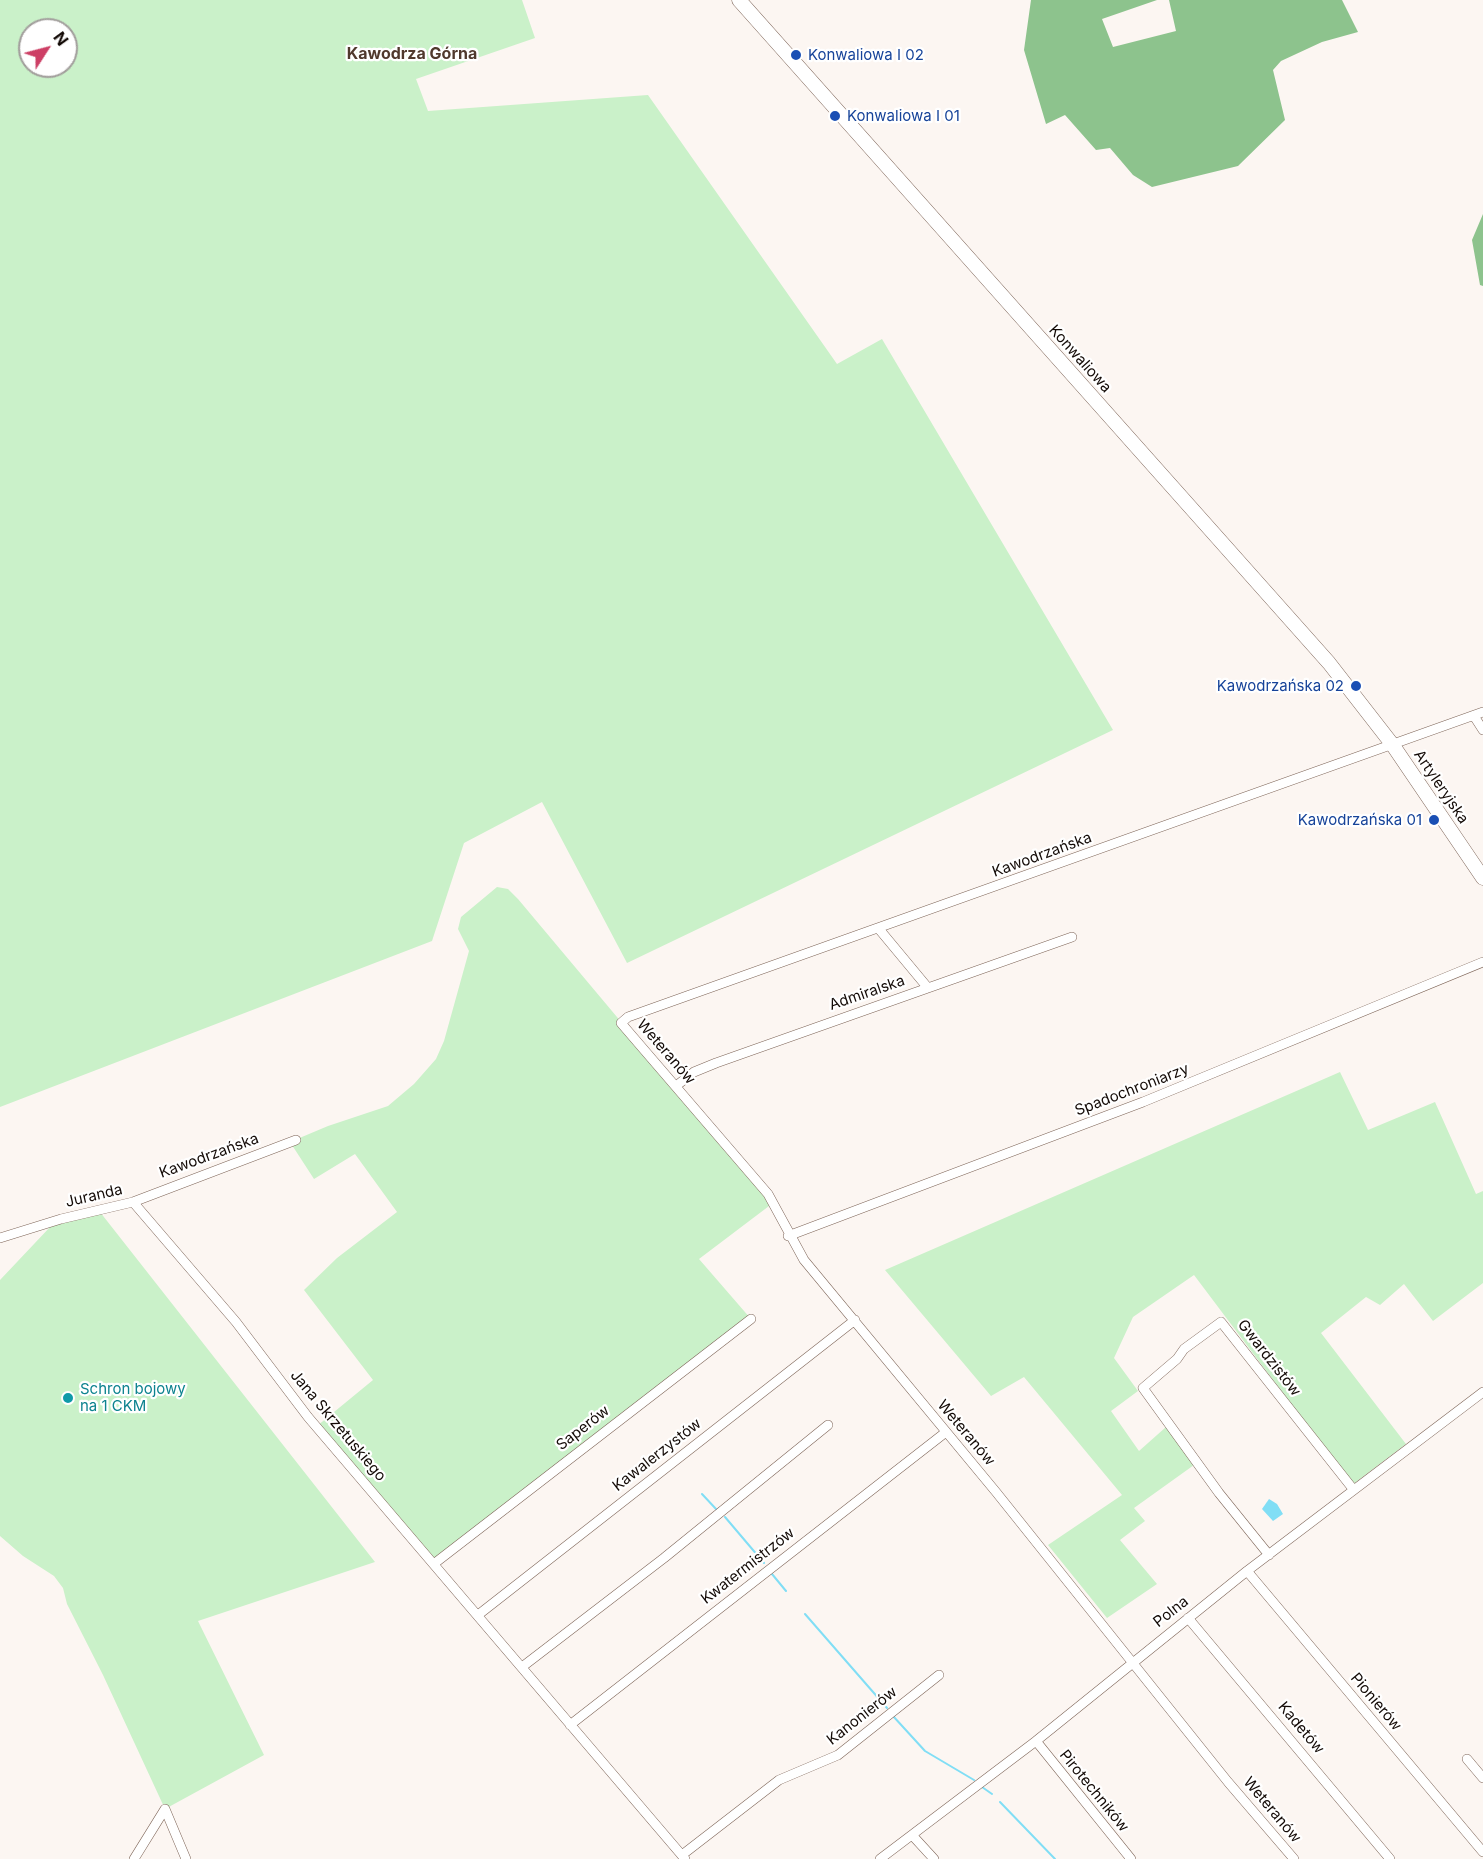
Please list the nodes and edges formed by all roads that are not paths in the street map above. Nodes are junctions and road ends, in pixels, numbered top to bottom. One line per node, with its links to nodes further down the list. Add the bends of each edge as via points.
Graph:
1 (739, 0): 4 (street, Konwaliowa, via 1329,663)
2 (1478, 714): 3 (street, Kawodrzańska); 4 (street, Kawodrzańska)
3 (1483, 730)
4 (1392, 744): 5 (street, Artyleryjska); 6 (street, Kawodrzańska)
5 (1483, 878)
6 (879, 929): 9 (street); 10 (street, Kawodrzańska, via 628,1017)
7 (1072, 937): 9 (street, Admiralska)
8 (1483, 962): 14 (street, Spadochroniarzy, via 1143,1102)
9 (928, 988): 11 (street, Admiralska, via 716,1063 694,1072)
10 (621, 1023): 11 (street, Weteranów)
11 (676, 1086): 14 (street, Weteranów, via 768,1194)
12 (296, 1140): 13 (street, Kawodrzańska)
13 (133, 1202): 15 (street, Juranda); 23 (street, Jana Skrzetuskiego, via 230,1314 308,1417)
14 (788, 1236): 17 (street, Weteranów)
15 (0, 1238)
16 (752, 1319): 23 (street, Saperów)
17 (855, 1320): 20 (street, Weteranów); 25 (street, Kawalerzystów)
18 (1483, 1392): 21 (street, Polna)
19 (828, 1425): 28 (street)
20 (946, 1432): 27 (street, Weteranów); 30 (street, Kwatermistrzów)
21 (1353, 1490): 22 (street, Polna); 22 (street, Gwardzistów, via 1221,1322 1184,1349 1143,1388)
22 (1269, 1555): 24 (street, Polna)
23 (435, 1563): 25 (street, Jana Skrzetuskiego)
24 (1247, 1571): 26 (street, Polna); 35 (street, Pionierów)
25 (478, 1615): 28 (street, Jana Skrzetuskiego)
26 (1188, 1618): 27 (street, Polna); 43 (street, Kadetów)
27 (1133, 1662): 31 (street, Polna); 42 (street, Weteranów)
28 (522, 1667): 30 (street, Jana Skrzetuskiego)
29 (939, 1675): 36 (street, Kanonierów, via 838,1755 779,1780)
30 (570, 1725): 36 (street, Jana Skrzetuskiego)
31 (1036, 1741): 34 (street, Polna); 41 (street, Pirotechników)
32 (1467, 1759): 33 (street)
33 (1483, 1778)
34 (912, 1834): 39 (street, Polna); 40 (street)
35 (1483, 1852)
36 (684, 1857)
37 (134, 1859): 38 (street, via 165,1809)
38 (186, 1859)
39 (880, 1859)
40 (934, 1859)
41 (1131, 1859)
42 (1294, 1859)
43 (1390, 1859)

